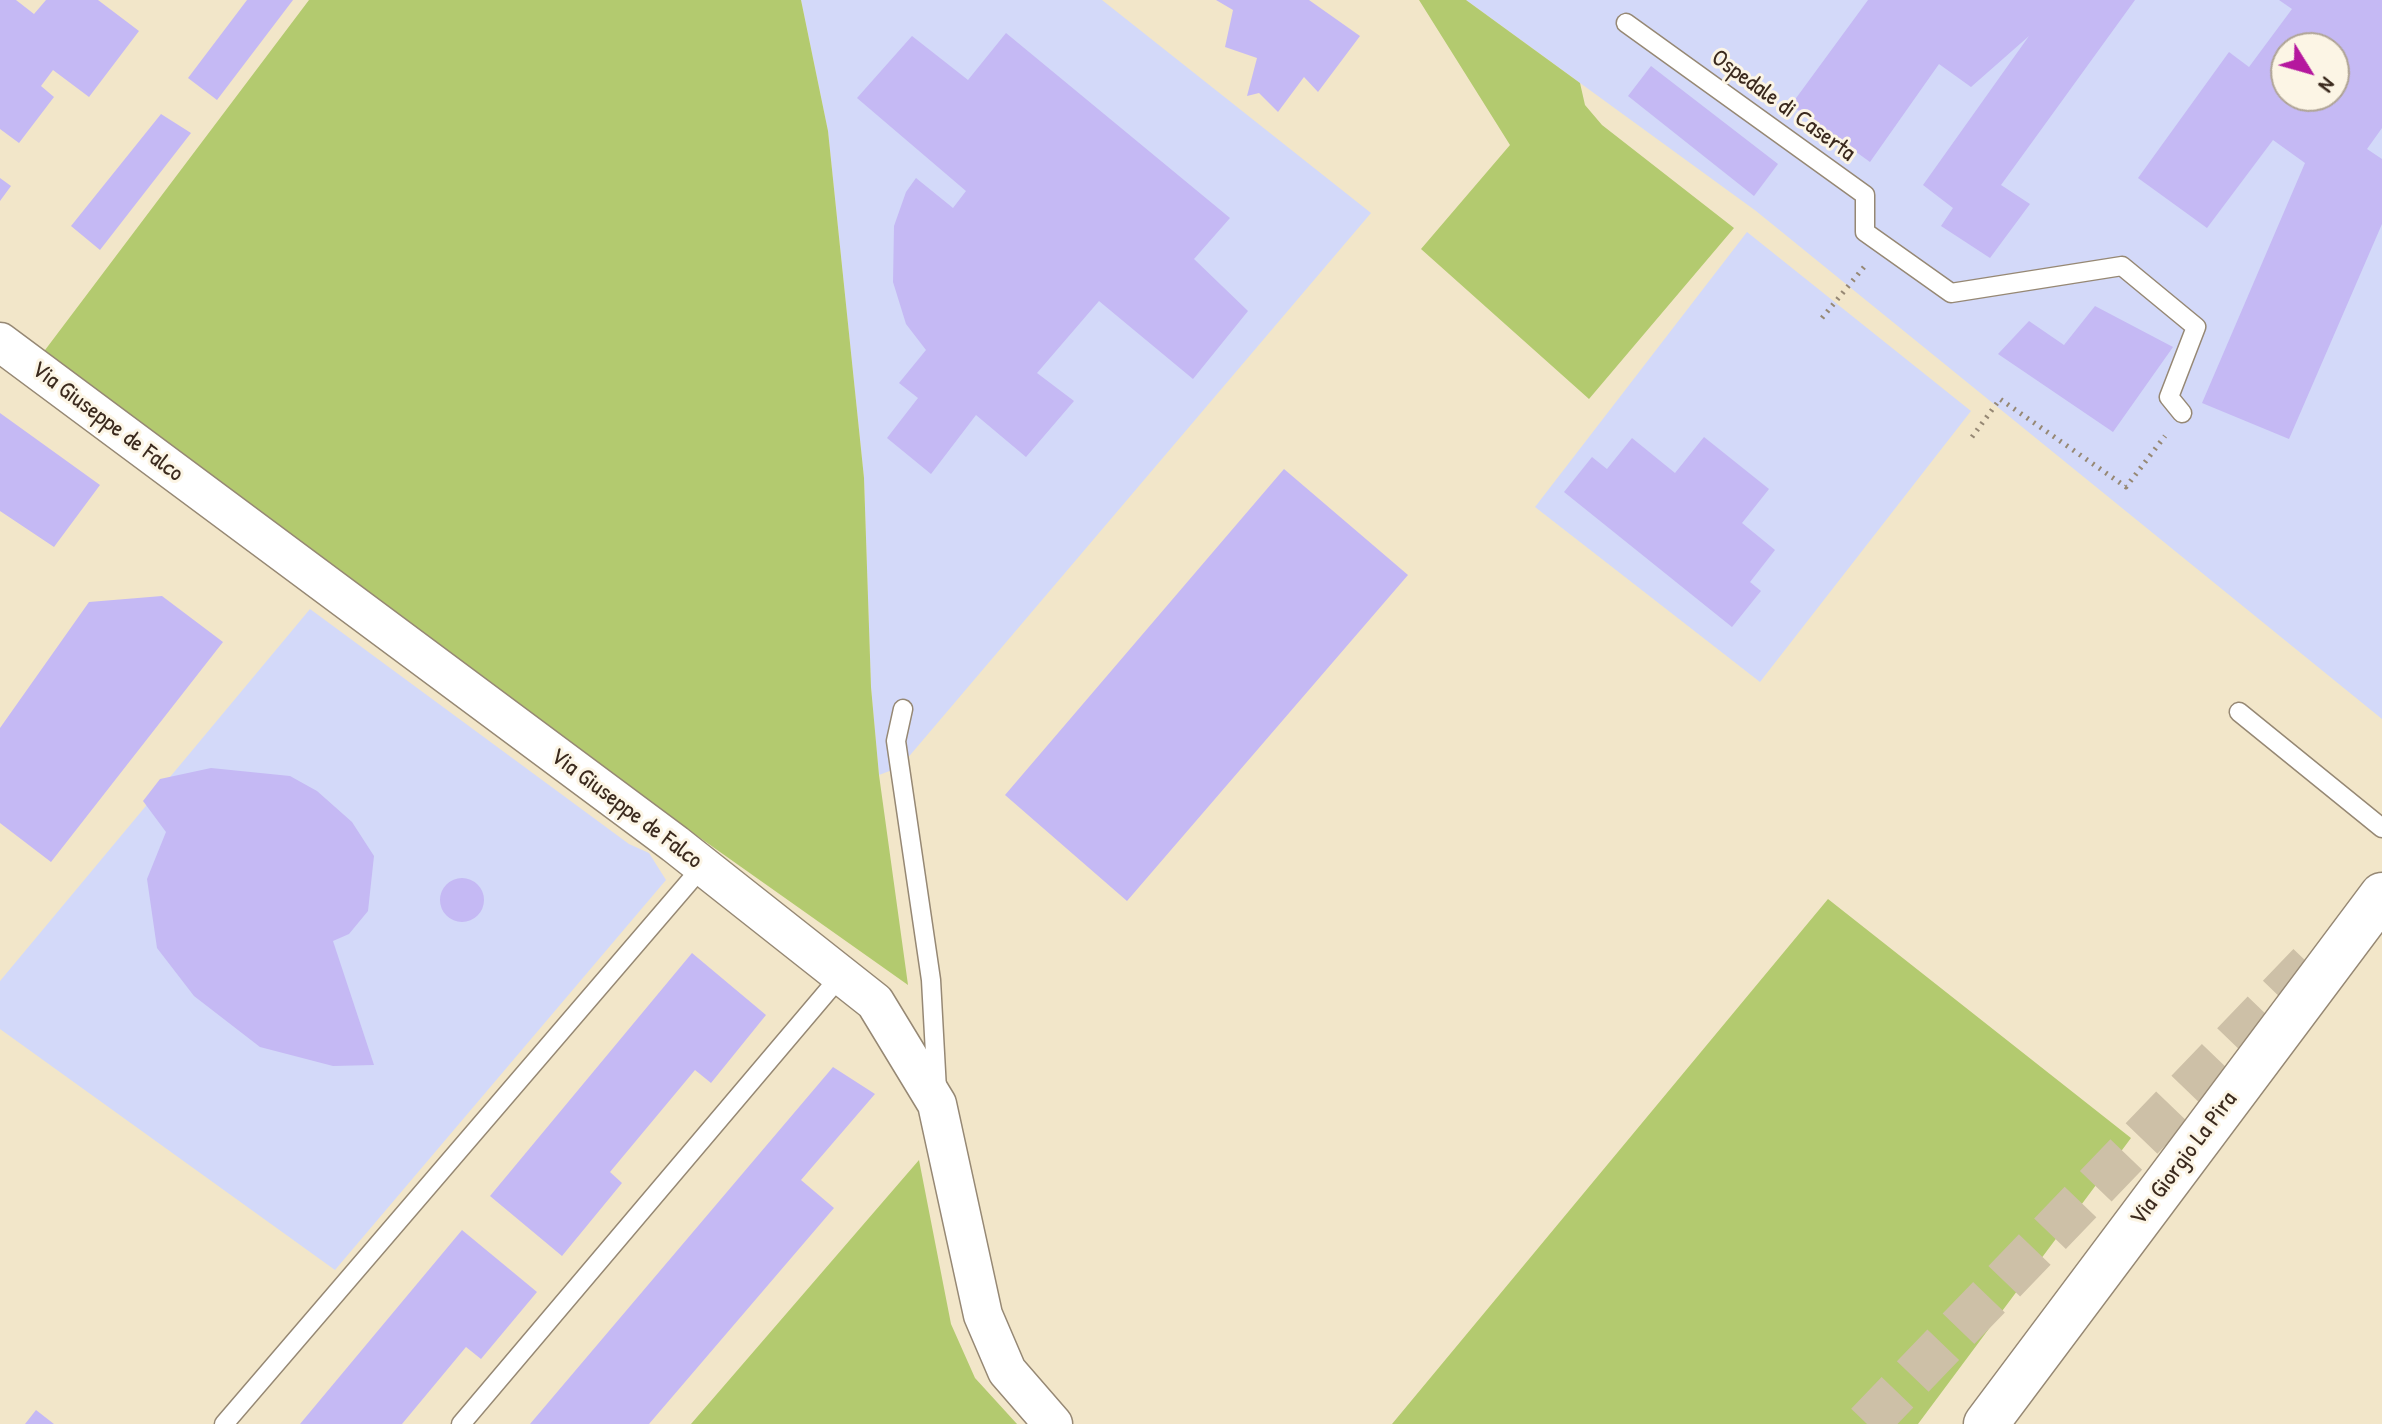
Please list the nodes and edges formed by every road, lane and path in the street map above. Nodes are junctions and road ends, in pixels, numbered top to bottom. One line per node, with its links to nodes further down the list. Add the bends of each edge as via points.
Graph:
1 (1626, 23): 2 (lane, Ospedale di Caserta, via 1865,195 1865,232)
2 (1882, 244): 3 (path); 5 (lane, Ospedale di Caserta, via 1951,293 2122,266 2196,327 2169,397)
3 (1822, 318)
4 (0, 342): 10 (street, Via Giuseppe de Falco)
5 (2182, 413): 6 (path, via 2126,487 2000,399)
6 (1972, 437)
7 (903, 709): 13 (lane, via 896,741 931,980)
8 (2239, 712): 9 (lane)
9 (2382, 828)
10 (702, 867): 12 (street, Via Giuseppe de Falco); 14 (lane)
11 (2382, 895): 17 (street, Via Giorgio La Pira)
12 (843, 973): 13 (street, Via Giuseppe de Falco, via 875,1002); 15 (lane)
13 (937, 1104): 16 (street, Via Giuseppe de Falco, via 983,1315 1007,1371)
14 (224, 1424)
15 (461, 1424)
16 (1053, 1424)
17 (1986, 1424)

